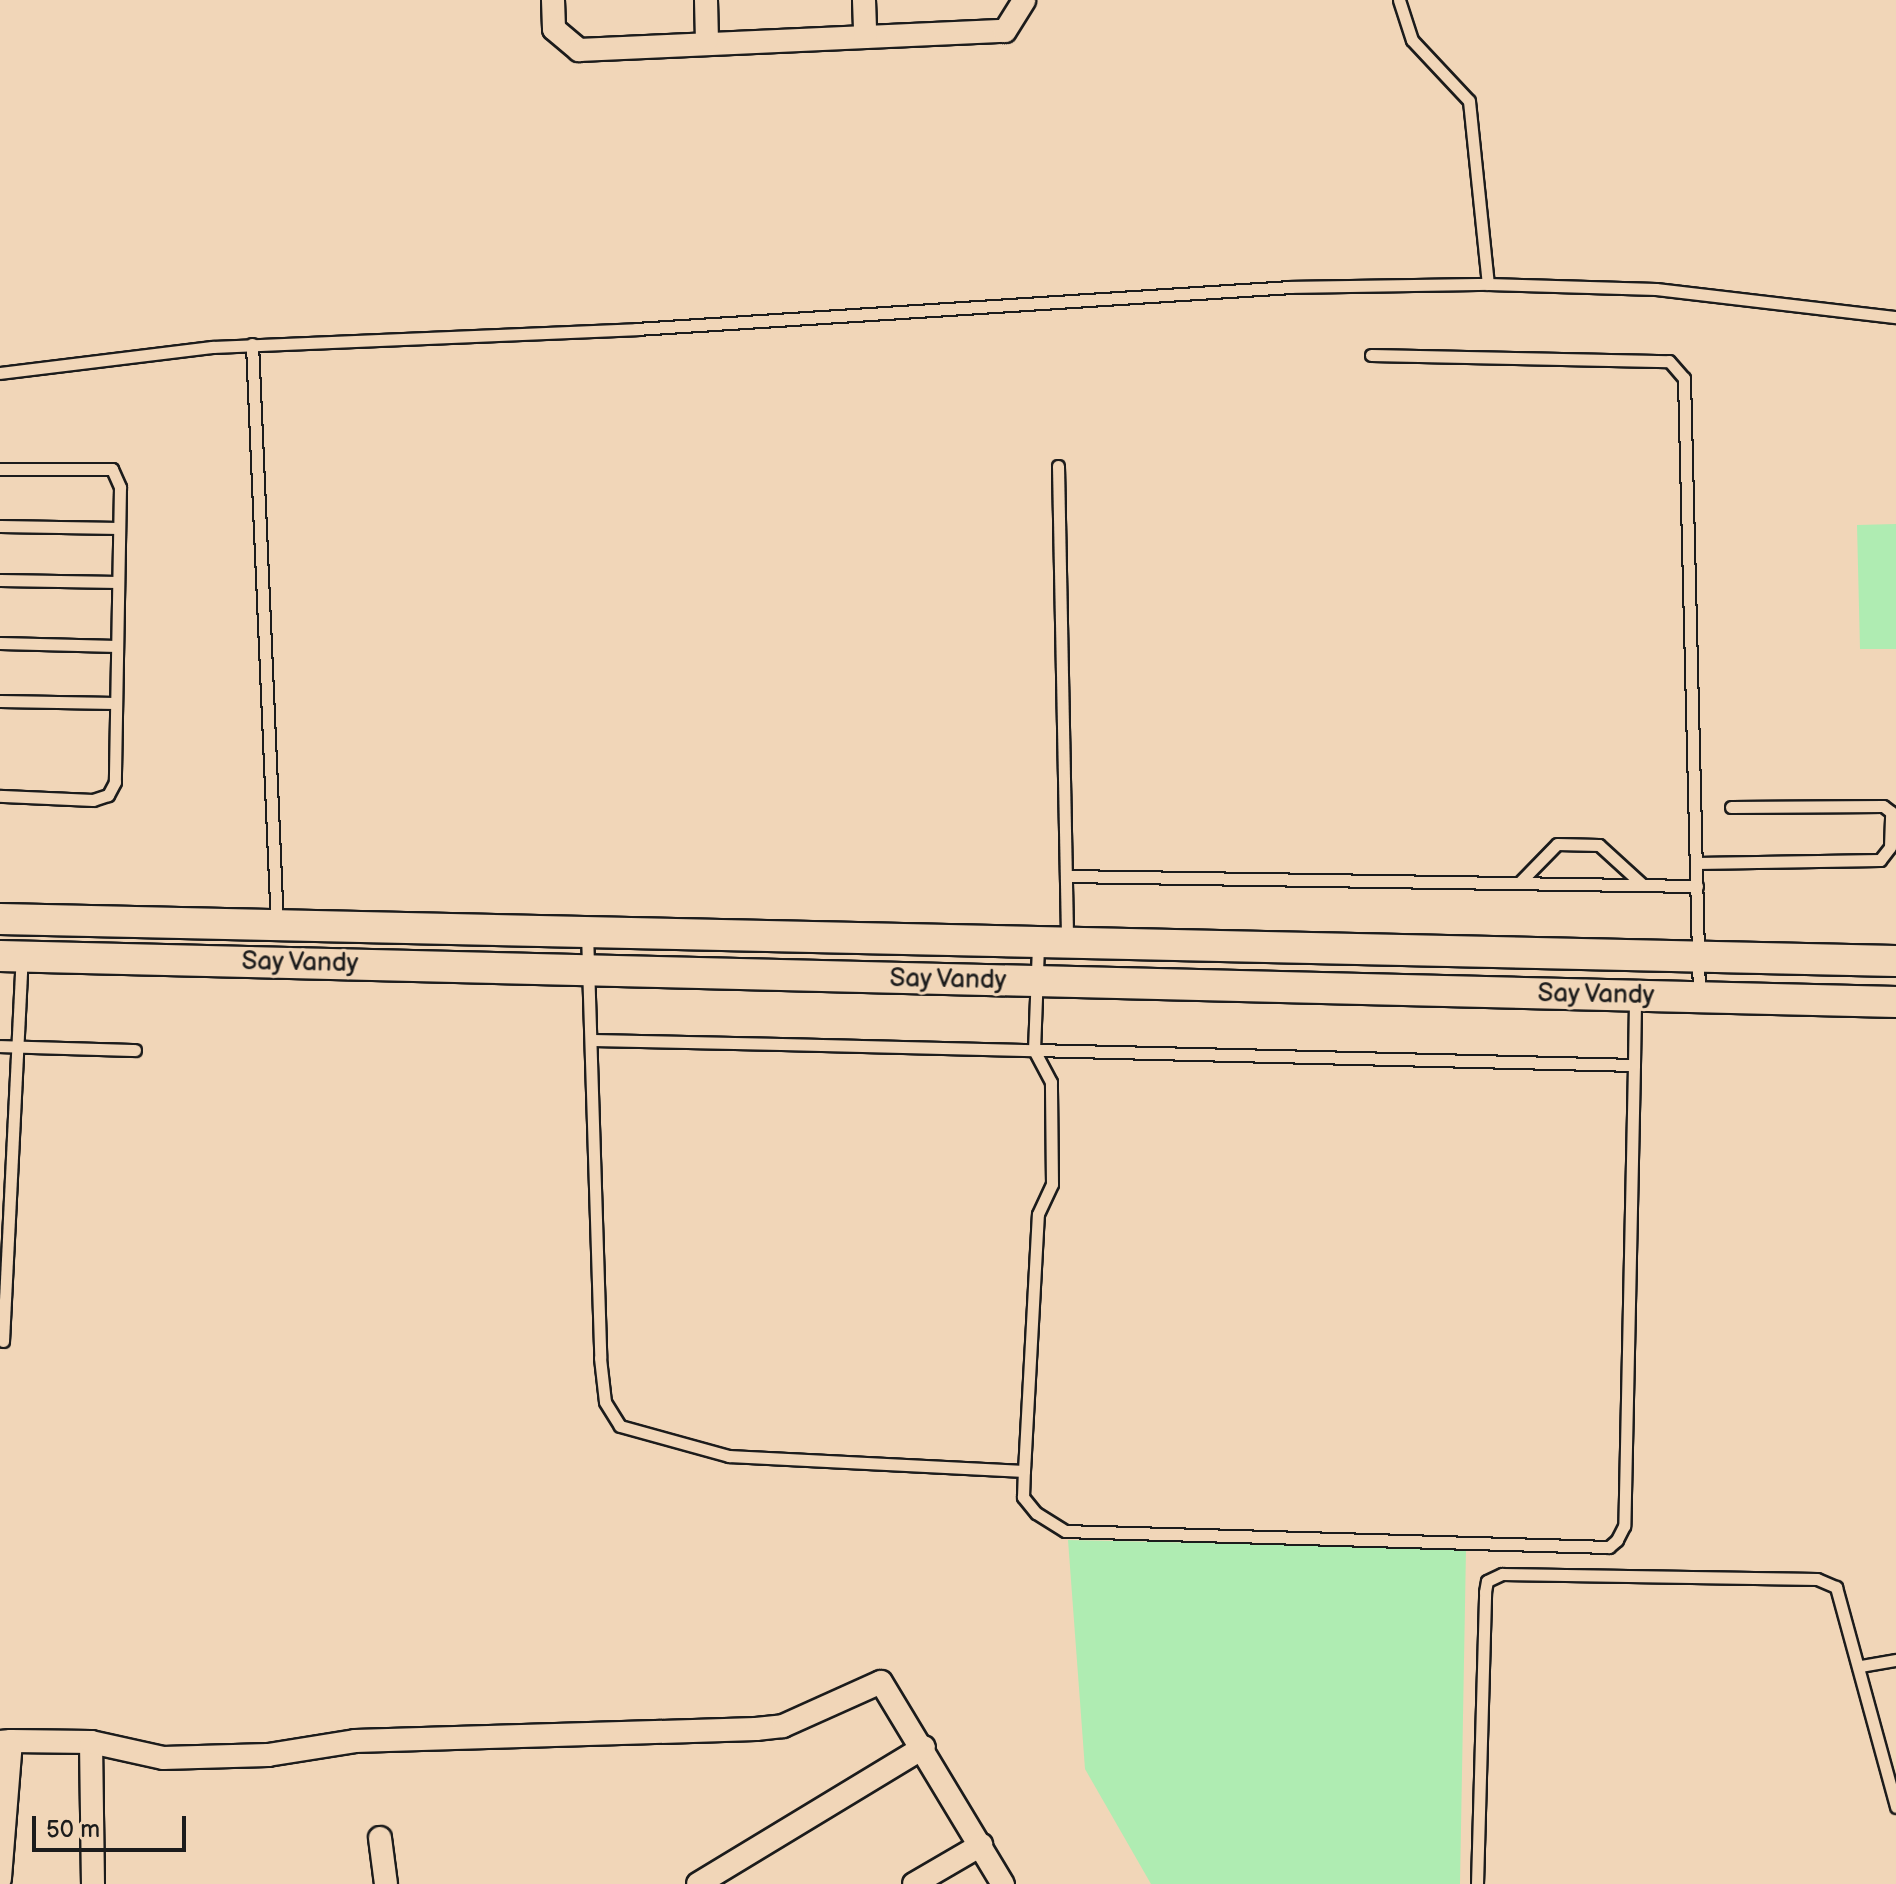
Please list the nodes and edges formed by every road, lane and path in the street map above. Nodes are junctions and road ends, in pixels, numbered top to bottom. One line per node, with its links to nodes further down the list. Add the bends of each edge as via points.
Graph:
1 (553, 0): 7 (street, via 554,29 579,50)
2 (706, 0): 7 (street)
3 (864, 0): 6 (street)
4 (1024, 0): 6 (street, via 1005,31)
5 (1399, 0): 8 (lane, via 1412,40 1469,101)
6 (865, 37): 7 (street)
7 (707, 40)
8 (1488, 284): 9 (lane, via 1656,289); 10 (lane, via 1291,287 636,329)
9 (1896, 317)
10 (252, 344): 12 (lane); 31 (lane)
11 (1371, 355): 25 (lane, via 1669,361 1684,378)
12 (0, 373)
13 (1058, 466): 26 (lane)
14 (0, 469): 16 (lane, via 112,469 120,487)
15 (0, 526): 16 (lane)
16 (119, 528): 18 (lane)
17 (0, 580): 18 (lane)
18 (118, 582): 20 (lane)
19 (0, 643): 20 (lane)
20 (117, 646): 22 (lane)
21 (0, 701): 22 (lane)
22 (115, 703): 23 (lane, via 115,782 108,795)
23 (0, 796)
24 (1731, 807): 25 (lane, via 1883,806 1891,812 1890,847 1880,860)
25 (1696, 863): 29 (lane)
26 (1066, 876): 27 (lane); 33 (lane)
27 (1519, 883): 28 (lane); 28 (lane, via 1557,844 1599,845)
28 (1643, 885): 29 (lane)
29 (1697, 886): 35 (lane)
30 (0, 919): 31 (street, Say Vandy)
31 (277, 925): 32 (street, Say Vandy)
32 (587, 933): 33 (street, Say Vandy); 37 (lane)
33 (1053, 941): 35 (street, Say Vandy); 38 (lane)
34 (11, 956): 37 (street, Say Vandy); 44 (lane)
35 (1699, 956): 36 (street, Say Vandy); 40 (lane)
36 (1896, 961)
37 (587, 970): 38 (street, Say Vandy); 42 (lane)
38 (1037, 982): 39 (street, Say Vandy); 46 (lane)
39 (1635, 996): 40 (street, Say Vandy); 47 (lane)
40 (1699, 997): 41 (street, Say Vandy)
41 (1896, 1002)
42 (593, 1040): 46 (lane); 49 (lane, via 600,1358 605,1402 620,1426 729,1456)
43 (0, 1046): 44 (lane)
44 (18, 1047): 45 (lane); 48 (lane)
45 (135, 1050)
46 (1034, 1050): 47 (lane); 49 (lane, via 1051,1082 1052,1184 1038,1214)
47 (1634, 1065): 49 (lane, via 1624,1526 1609,1547 1065,1531 1023,1497)
48 (3, 1341)
49 (1024, 1471)
50 (1896, 1660): 51 (lane)
51 (1861, 1666): 55 (lane); 64 (lane, via 1844,1601 1817,1579 1493,1577 1485,1592)
52 (6, 1741): 53 (street); 58 (street)
53 (91, 1742): 54 (street, via 163,1758 268,1755 355,1741 756,1729 809,1715 870,1681 892,1691); 59 (street)
54 (924, 1747): 57 (street); 61 (street)
55 (1896, 1807)
56 (380, 1838): 60 (street)
57 (981, 1845): 62 (street); 63 (street)
58 (0, 1879)
59 (93, 1884)
60 (386, 1884)
61 (698, 1884)
62 (914, 1884)
63 (1003, 1884)
64 (1477, 1884)

